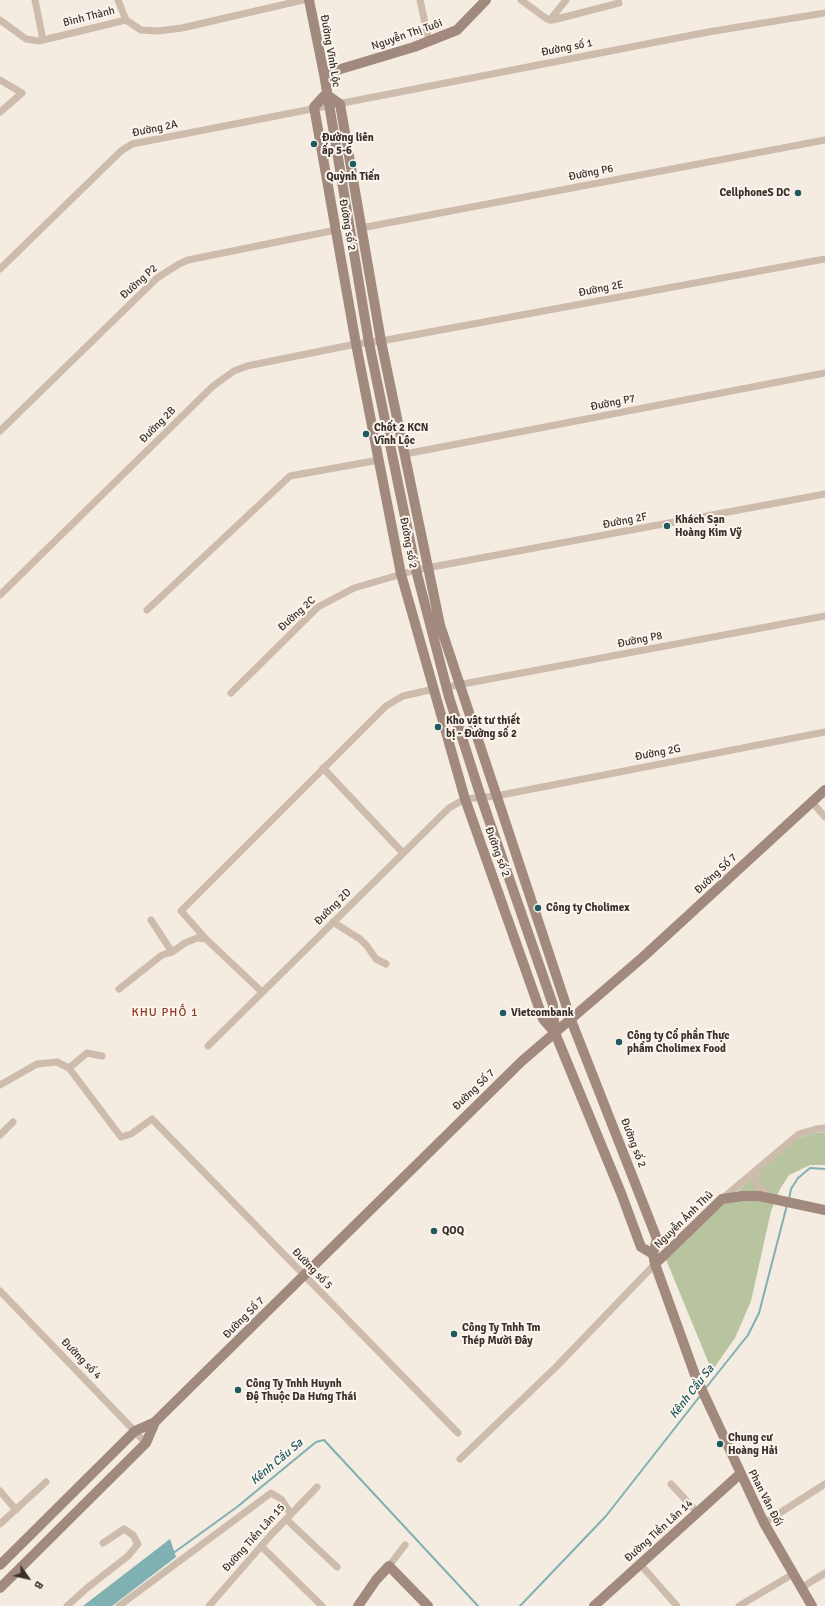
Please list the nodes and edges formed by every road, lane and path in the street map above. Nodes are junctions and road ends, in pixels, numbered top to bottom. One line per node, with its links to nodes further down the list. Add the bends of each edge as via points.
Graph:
1 (34, 0): 14 (street)
2 (118, 0): 12 (street)
3 (304, 0): 12 (street, Bình Thành, via 182,28 158,31 142,30)
4 (309, 0): 16 (main road, Đường Vĩnh Lộc)
5 (420, 0): 15 (street)
6 (486, 0): 15 (main road, Nguyễn Thị Tuôi, via 457,30)
7 (521, 0): 13 (street)
8 (566, 0): 13 (street)
9 (619, 3): 13 (street)
10 (825, 13): 19 (street, Đường số 1, via 708,32)
11 (0, 20): 14 (street, Bình Thành, via 26,39)
12 (126, 20): 14 (street, Bình Thành)
13 (550, 20)
14 (43, 40)
15 (429, 41): 16 (main road, Nguyễn Thị Tuôi)
16 (324, 74): 18 (main road, Đường Vĩnh Lộc)
17 (0, 80): 22 (street, via 22,93)
18 (326, 94): 19 (main road); 20 (main road, Đường Vĩnh Lộc); 21 (main road)
19 (340, 104): 20 (street, Đường số 1); 24 (main road, Đường số 2)
20 (329, 105): 21 (street, Đường số 1); 29 (main road, Đường số 2)
21 (314, 107): 25 (main road, Đường số 2); 27 (street, Đường 2A, via 132,144 121,151)
22 (0, 112)
23 (825, 140): 24 (street, Đường P6)
24 (361, 228): 28 (main road, Đường số 2)
25 (336, 230): 30 (main road, Đường số 2); 32 (street, Đường P2, via 188,260 179,264 157,278)
26 (825, 259): 28 (street, Đường 2E)
27 (0, 269)
28 (381, 341): 29 (street, Đường 2E); 33 (main road, Đường số 2)
29 (369, 343): 30 (street, Đường 2B); 37 (main road, Đường số 2)
30 (356, 344): 34 (main road, Đường số 2); 39 (street, Đường 2B, via 247,366 223,378)
31 (825, 373): 33 (street, Đường P7)
32 (0, 431)
33 (405, 454): 36 (main road, Đường số 2)
34 (379, 460): 38 (main road, Đường số 2); 40 (street, via 290,476)
35 (825, 494): 36 (street, Đường 2F)
36 (428, 568): 37 (street, Đường 2F); 42 (main road, Đường số 2, via 440,625)
37 (416, 570): 38 (street, Đường 2C); 43 (main road, Đường số 2)
38 (401, 574): 44 (main road, Đường số 2); 45 (street, Đường 2C, via 354,588 318,607)
39 (0, 595)
40 (147, 610)
41 (825, 616): 42 (street, Đường P8)
42 (460, 685): 43 (street, Đường P8); 49 (main road, Đường số 2)
43 (447, 687): 50 (main road, Đường số 2)
44 (434, 689): 47 (street, via 403,696 386,706); 51 (main road, Đường số 2)
45 (231, 693)
46 (825, 732): 49 (street, Đường 2G)
47 (323, 768): 54 (street); 57 (street, via 181,911)
48 (825, 790): 52 (main road, Đường Số 7)
49 (496, 796): 50 (street, Đường 2G); 63 (main road, Đường số 2)
50 (481, 797): 51 (street, Đường 2D); 62 (main road, Đường số 2)
51 (465, 799): 54 (street, Đường 2D, via 449,808); 64 (main road, Đường số 2, via 543,1019)
52 (812, 802): 53 (street); 63 (main road, Đường Số 7, via 643,958)
53 (825, 817)
54 (403, 853): 56 (street, Đường 2D)
55 (151, 920): 58 (street)
56 (333, 922): 59 (street, via 360,939 376,959); 61 (street, Đường 2D)
57 (206, 939): 58 (street, via 197,938); 61 (street)
58 (172, 952): 60 (street, via 162,955)
59 (386, 964)
60 (119, 989)
61 (262, 992): 65 (street, Đường 2D)
62 (553, 1005): 63 (main road, Đường số 2); 64 (main road, Đường số 2)
63 (571, 1020): 64 (main road, Đường Số 7); 78 (main road, Đường số 2, via 657,1239)
64 (554, 1033): 78 (main road, Đường số 2, via 641,1247); 80 (main road, Đường Số 7, via 465,1116)
65 (208, 1046)
66 (102, 1056): 67 (street, via 87,1054)
67 (69, 1068): 68 (street, via 57,1062 37,1064); 80 (street, Đường số 5, via 121,1137 131,1134 152,1119)
68 (0, 1085)
69 (13, 1122): 71 (street)
70 (825, 1128): 72 (street, via 799,1134)
71 (0, 1136)
72 (758, 1168): 73 (street); 75 (street, via 758,1185)
73 (745, 1180): 74 (street, via 745,1189); 76 (street)
74 (751, 1196): 75 (main road, Nguyễn Ảnh Thủ); 76 (main road, Nguyễn Ảnh Thủ)
75 (771, 1197): 77 (main road, Nguyễn Ảnh Thủ)
76 (722, 1199): 79 (main road, Nguyễn Ảnh Thủ)
77 (825, 1210)
78 (653, 1254): 79 (main road, Đường số 2)
79 (655, 1264): 82 (main road, Đường số 2); 87 (street, via 556,1367)
80 (304, 1276): 83 (main road, Đường Số 7); 85 (street, Đường số 5)
81 (0, 1291): 84 (street, Đường số 4)
82 (695, 1375): 88 (main road, Phan Văn Đối)
83 (155, 1422): 84 (main road, Đường Số 7); 86 (main road, Đường Số 7)
84 (135, 1431): 86 (street, Đường số 4); 99 (main road, Đường Số 7)
85 (458, 1433)
86 (146, 1443): 103 (main road, Đường Số 7)
87 (460, 1459)
88 (740, 1474): 95 (main road, Đường Tiền Lân 14); 97 (main road, Phan Văn Đối)
89 (46, 1482): 94 (street)
90 (670, 1484): 95 (street)
91 (825, 1484): 97 (street)
92 (317, 1487): 96 (street, Đường Tiền Lân 15)
93 (0, 1491): 94 (street)
94 (16, 1510): 98 (street)
95 (697, 1512): 104 (main road, Đường Tiền Lân 14)
96 (289, 1516): 102 (street, Đường Tiền Lân 15); 107 (street); 113 (street, via 281,1499 271,1493)
97 (764, 1523): 109 (main road, Phan Văn Đối)
98 (0, 1524)
99 (30, 1537): 103 (main road); 105 (main road, Đường Số 7)
100 (103, 1543): 112 (street, via 124,1529 134,1535 138,1544 128,1556)
101 (405, 1545): 106 (street)
102 (261, 1546): 114 (street, Đường Tiền Lân 15); 115 (street)
103 (41, 1547): 110 (main road, Đường Số 7)
104 (640, 1564): 118 (main road, Đường Tiền Lân 14); 119 (street)
105 (0, 1565)
106 (389, 1566): 116 (main road); 117 (main road)
107 (337, 1567)
108 (825, 1573): 111 (street)
109 (793, 1574): 111 (main road, Phan Văn Đối); 120 (street)
110 (0, 1588)
111 (801, 1588): 121 (main road, Phan Văn Đối)
112 (67, 1606)
113 (119, 1606)
114 (209, 1606)
115 (322, 1606)
116 (358, 1606)
117 (428, 1606)
118 (594, 1606)
119 (677, 1606)
120 (739, 1606)
121 (812, 1606)

